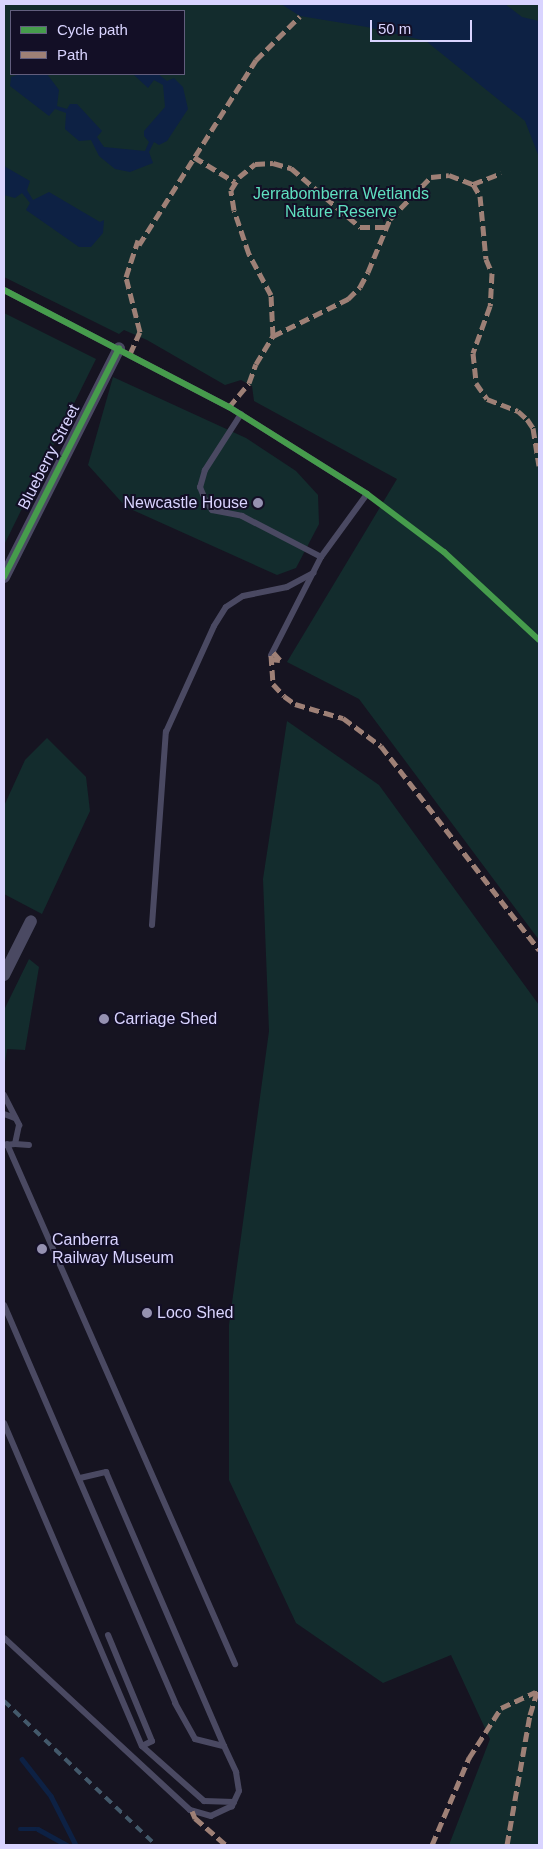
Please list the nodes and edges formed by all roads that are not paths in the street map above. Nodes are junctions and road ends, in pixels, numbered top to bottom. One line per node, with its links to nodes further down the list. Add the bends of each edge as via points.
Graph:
1 (4, 290): 2 (lane)
2 (119, 348): 3 (lane); 6 (street, Blueberry Street)
3 (241, 414): 4 (lane, via 367,494); 4 (lane, via 205,470 200,487 206,502 212,510 242,516)
4 (321, 557): 5 (lane)
5 (313, 573): 7 (lane); 9 (lane, via 287,587 243,596 226,607 214,626 166,732)
6 (4, 577)
7 (271, 655)
8 (31, 921): 10 (street)
9 (152, 925)
10 (4, 975)
11 (4, 1095): 13 (lane)
12 (4, 1114): 13 (lane)
13 (15, 1118): 14 (lane, via 19,1125)
14 (15, 1144): 15 (lane); 16 (lane)
15 (6, 1145): 22 (lane)
16 (29, 1146)
17 (4, 1305): 19 (lane)
18 (4, 1423): 23 (lane)
19 (80, 1478): 24 (lane, via 185,1721 195,1739); 24 (lane, via 106,1472)
20 (108, 1635): 23 (lane, via 152,1741)
21 (4, 1638): 25 (lane, via 190,1810 211,1816 228,1810)
22 (235, 1664)
23 (142, 1746): 25 (lane, via 204,1801)
24 (224, 1746): 25 (lane, via 239,1782)
25 (234, 1802)

